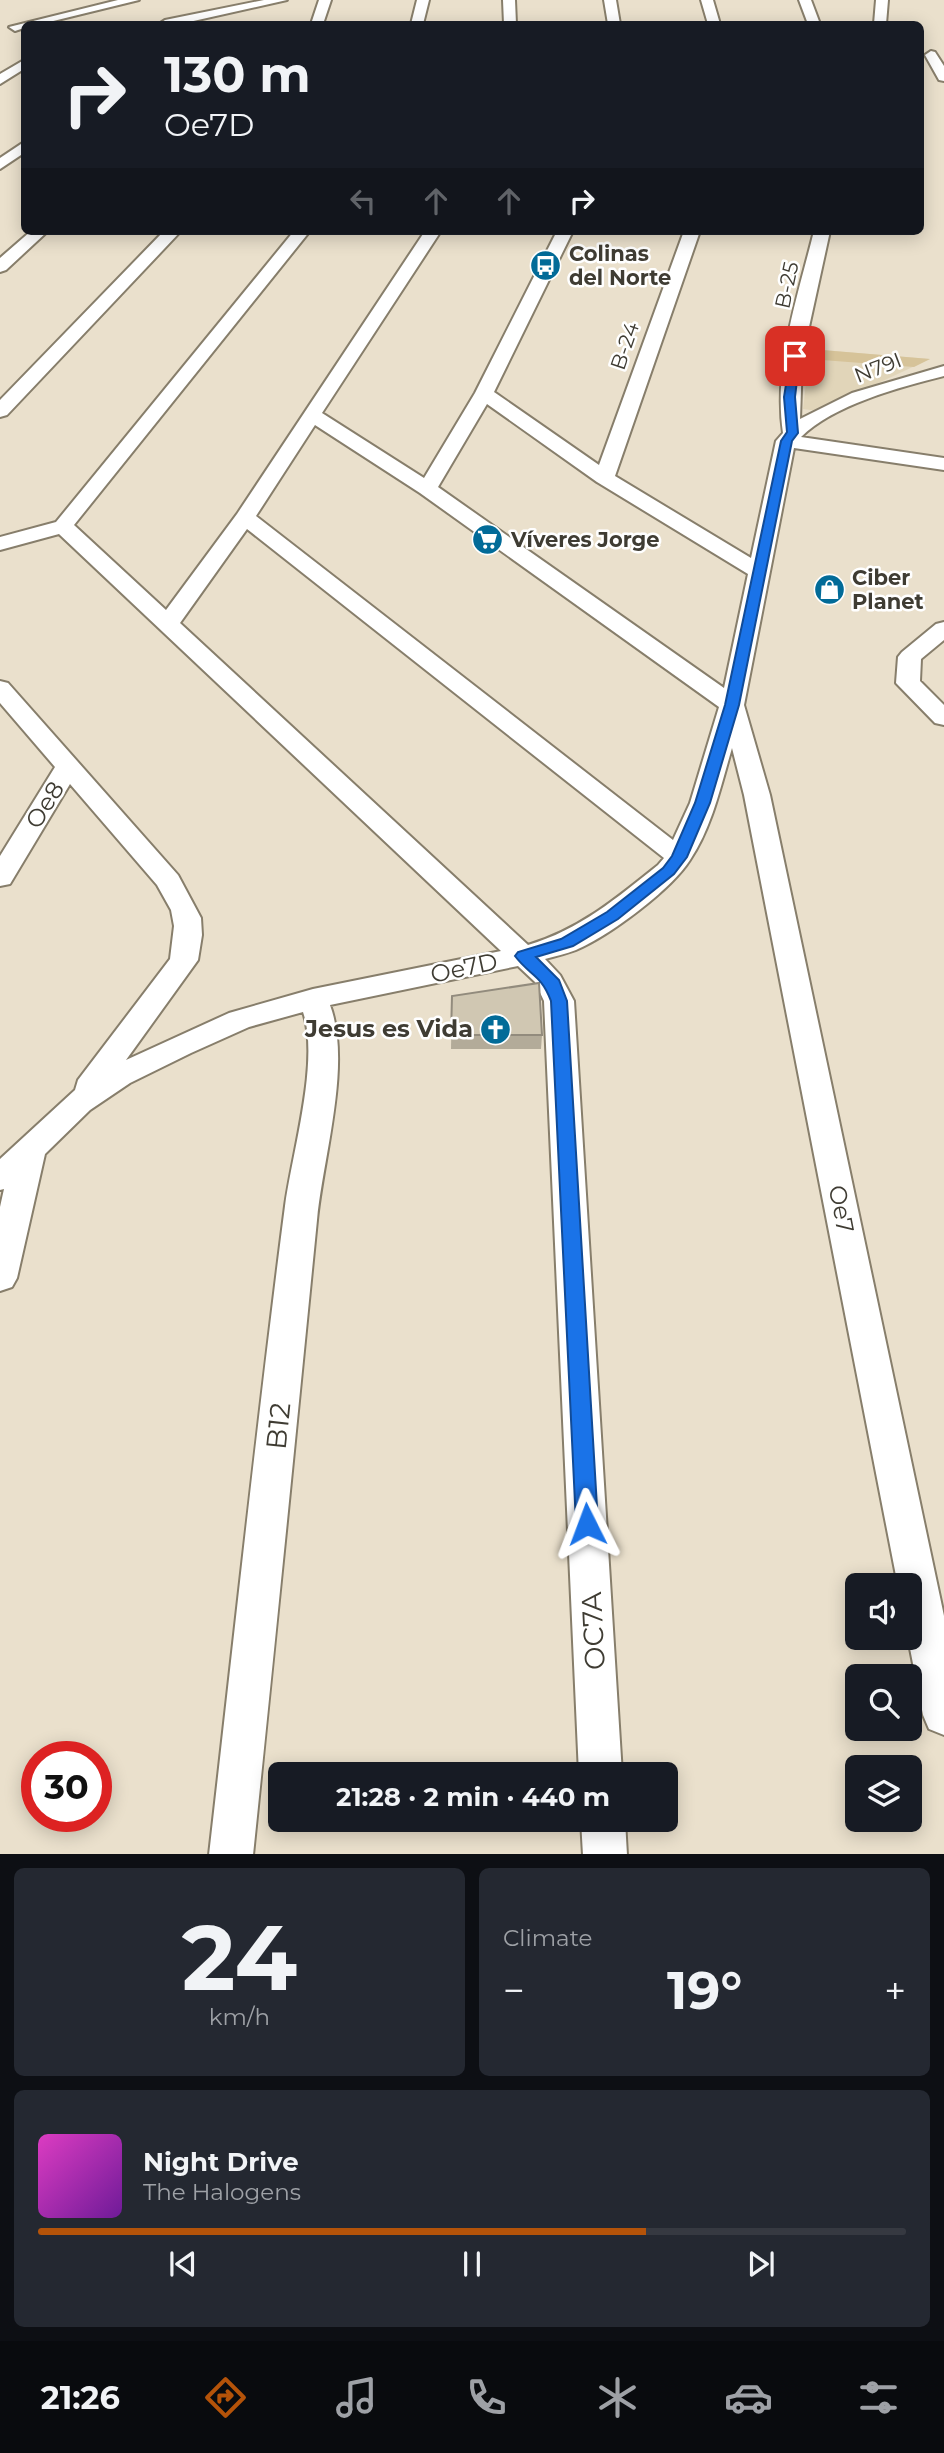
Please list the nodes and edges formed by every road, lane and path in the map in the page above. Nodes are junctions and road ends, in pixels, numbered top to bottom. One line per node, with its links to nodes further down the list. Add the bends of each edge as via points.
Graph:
1 (133, 0): 11 (street)
2 (281, 0): 10 (street)
3 (326, 0): 13 (street)
4 (423, 0): 14 (street)
5 (509, 0): 15 (street)
6 (610, 0): 16 (street)
7 (707, 0): 17 (street)
8 (805, 0): 18 (street)
9 (882, 0): 19 (street)
10 (218, 18): 12 (street)
11 (54, 21)
12 (192, 21)
13 (318, 21)
14 (418, 21)
15 (510, 21)
16 (614, 21)
17 (713, 21)
18 (813, 21)
19 (880, 21)
20 (932, 55): 23 (street)
21 (0, 66): 22 (street)
22 (21, 66): 24 (street)
23 (944, 78)
24 (0, 80)
25 (21, 148): 26 (street)
26 (0, 165)
27 (36, 235): 34 (street)
28 (169, 235): 37 (street)
29 (299, 235): 44 (street)
30 (430, 235): 38 (street)
31 (563, 235): 36 (street)
32 (691, 235): 41 (street, B-24)
33 (821, 235): 39 (street, B-25, via 795,356)
34 (0, 267)
35 (944, 371): 39 (street, N79I, via 889,386 805,424)
36 (484, 393): 41 (street); 42 (street)
37 (0, 411)
38 (312, 415): 42 (street); 43 (street)
39 (789, 437): 40 (street); 46 (street, Oe7D)
40 (944, 464)
41 (604, 478): 46 (street)
42 (428, 489): 50 (street)
43 (245, 517): 47 (street); 53 (street)
44 (63, 526): 45 (street); 47 (street, OC7A)
45 (0, 544)
46 (758, 571): 50 (street, Oe7D)
47 (167, 625): 55 (street, OC7A)
48 (944, 629): 51 (street, via 910,657 908,683)
49 (0, 688): 52 (street)
50 (732, 705): 53 (street, Oe7D, via 702,803); 61 (street, Oe7, via 757,795)
51 (944, 718)
52 (68, 767): 54 (street, Oe8); 57 (street, via 168,881 187,912 189,936 184,960)
53 (679, 857): 55 (street, Oe7D, via 613,916 567,943)
54 (0, 878)
55 (523, 956): 56 (street, Oe7D); 62 (street, OC7A, via 548,977 559,1001)
56 (313, 999): 57 (street, Oe7D, via 239,1020 119,1076); 64 (street, B12, via 322,1024 322,1074 302,1204)
57 (79, 1102): 58 (street, Oe7D)
58 (30, 1149): 59 (street, Oe7D); 60 (street)
59 (0, 1178)
60 (0, 1278)
61 (944, 1715)
62 (600, 1762)
63 (604, 1832): 65 (street)
64 (231, 1854)
65 (605, 1854)

